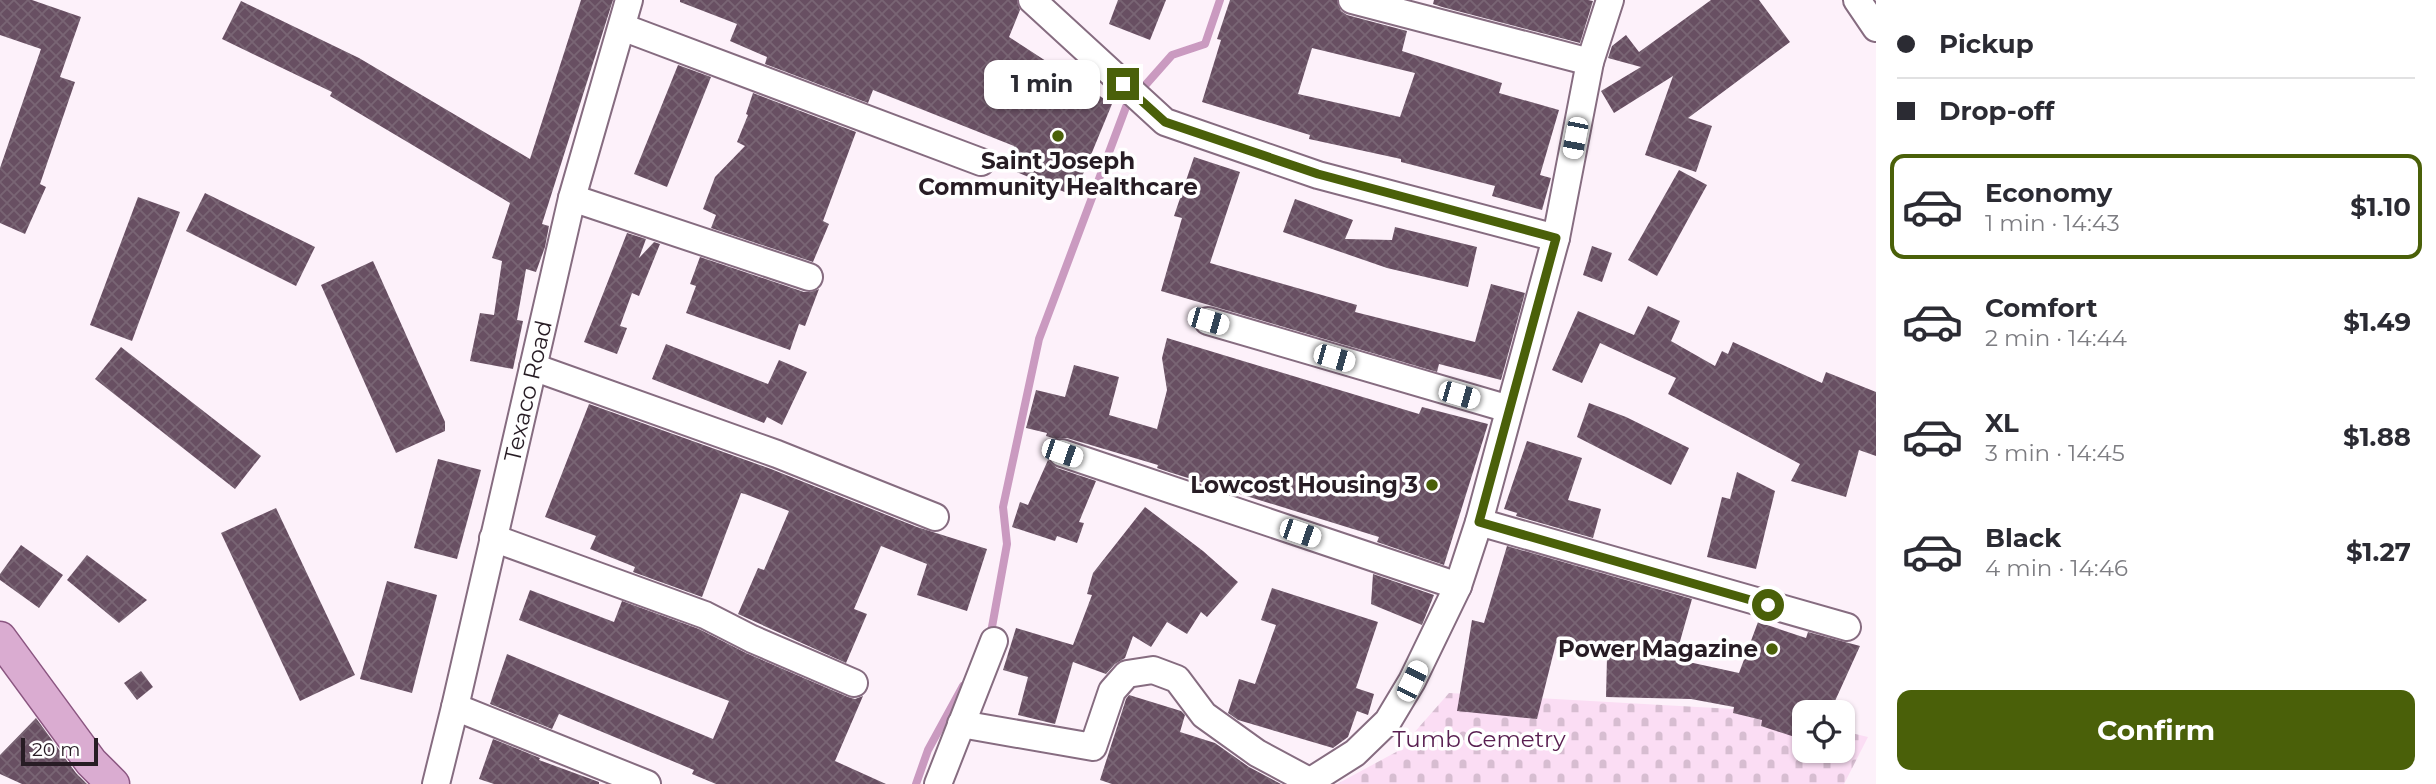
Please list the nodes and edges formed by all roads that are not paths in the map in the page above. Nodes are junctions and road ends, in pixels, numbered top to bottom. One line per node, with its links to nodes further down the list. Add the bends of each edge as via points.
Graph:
1 (629, 0): 6 (street, Texaco Road)
2 (1032, 0): 11 (street, via 1165,122 1318,174)
3 (1352, 0): 8 (street)
4 (1610, 0): 8 (street)
5 (1857, 0): 7 (street)
6 (622, 27): 9 (street); 10 (street, Texaco Road)
7 (1876, 28)
8 (1590, 62): 11 (street)
9 (981, 162)
10 (572, 198): 12 (street); 14 (street, Texaco Road)
11 (1556, 238): 15 (street)
12 (809, 277)
13 (1208, 321): 15 (street)
14 (533, 367): 17 (street, via 777,454); 19 (street, Texaco Road)
15 (1509, 410): 18 (street)
16 (1062, 453): 20 (street)
17 (935, 517)
18 (1479, 522): 20 (street); 21 (street)
19 (493, 538): 24 (street, via 705,615); 25 (street, Texaco Road)
20 (1458, 586): 27 (street, via 1388,721 1355,753)
21 (1847, 627)
22 (0, 638): 28 (main road, via 91,762)
23 (995, 641): 26 (street)
24 (854, 683)
25 (456, 707): 29 (street, Texaco Road); 30 (street)
26 (961, 724): 27 (street, via 1093,747 1112,691 1127,674 1153,670 1177,679 1203,715); 31 (street)
27 (1308, 783)
28 (113, 784)
29 (436, 784)
30 (647, 784)
31 (938, 784)

